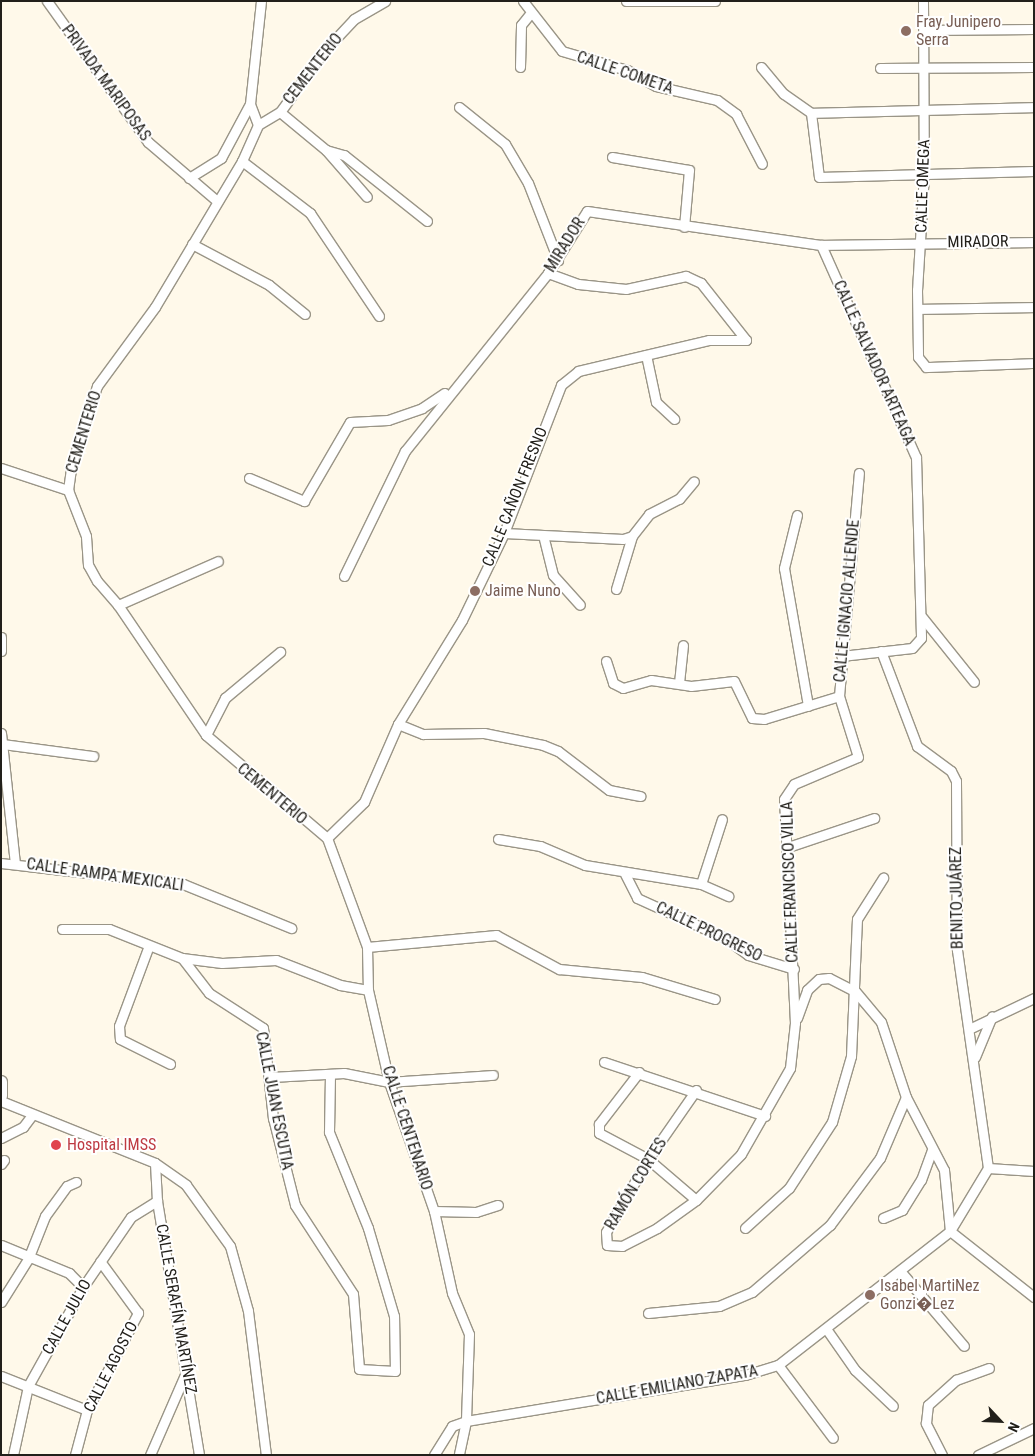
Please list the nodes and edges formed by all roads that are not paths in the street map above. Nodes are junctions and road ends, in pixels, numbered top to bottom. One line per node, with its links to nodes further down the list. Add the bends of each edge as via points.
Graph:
1 (47, 1): 29 (street, PRIVADA MARIPOSAS, via 148,142)
2 (261, 1): 16 (street)
3 (385, 1): 20 (street, CEMENTERIO, via 354,19)
4 (522, 1): 8 (street, CALLE COMETA)
5 (626, 1): 6 (street)
6 (714, 1)
7 (923, 1): 9 (street, CALLE OMEGA)
8 (529, 15): 11 (street, via 521,25); 26 (street, CALLE COMETA, via 562,51 627,70 656,86 718,100 736,114)
9 (925, 30): 10 (street); 15 (street, CALLE OMEGA)
10 (1034, 30)
11 (520, 67)
12 (761, 67): 21 (street, via 784,94)
13 (1034, 67): 15 (street)
14 (880, 68): 15 (street)
15 (925, 70): 19 (street, CALLE OMEGA)
16 (250, 104): 22 (street); 29 (street, via 221,158)
17 (459, 107): 38 (street, via 505,144 528,183)
18 (1034, 107): 19 (street)
19 (925, 109): 21 (street); 28 (street, CALLE OMEGA)
20 (280, 112): 22 (street, CEMENTERIO); 23 (street)
21 (811, 113): 28 (street, via 819,177)
22 (258, 125): 25 (street, CEMENTERIO)
23 (326, 150): 30 (street); 32 (street, via 344,155)
24 (612, 157): 33 (street, via 689,170)
25 (242, 161): 31 (street, CEMENTERIO); 43 (street, via 310,213)
26 (762, 164)
27 (1034, 171): 28 (street)
28 (924, 173): 35 (street, CALLE OMEGA)
29 (189, 178): 31 (street, PRIVADA MARIPOSAS)
30 (367, 197)
31 (216, 200): 36 (street, CEMENTERIO)
32 (427, 221)
33 (684, 227): 37 (street, MIRADOR); 38 (street, MIRADOR, via 587,211)
34 (1034, 242): 35 (street, MIRADOR)
35 (922, 243): 37 (street, MIRADOR); 41 (street, CALLE OMEGA)
36 (192, 244): 42 (street, via 269,285); 52 (street, CEMENTERIO, via 155,307 97,386 72,463)
37 (821, 245): 62 (street, CALLE SALVADOR ARTEAGA, via 916,457)
38 (558, 260): 39 (street, MIRADOR)
39 (548, 273): 44 (street, CALLE CAÑON FRESNO, via 578,284 626,288 686,276 701,282 746,340 709,340); 46 (street, MIRADOR)
40 (1034, 307): 41 (street)
41 (918, 309): 45 (street, CALLE OMEGA, via 918,357 926,367)
42 (306, 314)
43 (379, 316)
44 (646, 355): 47 (street, via 656,402); 54 (street, CALLE CAÑON FRESNO, via 578,371 562,385)
45 (1034, 363)
46 (453, 388): 50 (street, via 422,408 388,420 350,422 304,501); 58 (street, MIRADOR, via 405,451)
47 (674, 419)
48 (1, 468): 52 (street)
49 (859, 473): 68 (street, CALLE IGNACIO ALLENDE)
50 (249, 478)
51 (694, 481): 55 (street, via 679,499 649,514)
52 (68, 490): 60 (street, CEMENTERIO, via 86,536 88,565)
53 (797, 516): 73 (street, via 784,568)
54 (504, 533): 56 (street); 74 (street, CALLE CAÑON FRESNO, via 462,620)
55 (632, 536): 56 (street); 59 (street)
56 (544, 539): 61 (street, via 553,575)
57 (218, 561): 60 (street)
58 (344, 576)
59 (616, 590)
60 (118, 605): 76 (street, CEMENTERIO)
61 (580, 605)
62 (922, 617): 66 (street, CALLE SALVADOR ARTEAGA, via 918,646); 70 (street)
63 (1, 637): 65 (street)
64 (683, 645): 71 (street)
65 (1, 651)
66 (881, 651): 68 (street, CALLE SALVADOR ARTEAGA); 104 (street, BENITO JUÁREZ, via 917,746 951,771 956,781 957,950)
67 (280, 652): 76 (street, via 225,698)
68 (841, 656): 72 (street, CALLE IGNACIO ALLENDE)
69 (606, 661): 71 (street, via 613,683 623,688 651,680)
70 (974, 682)
71 (679, 683): 73 (street, via 734,681 752,718 764,719)
72 (839, 696): 73 (street); 79 (street, CALLE IGNACIO ALLENDE)
73 (808, 706)
74 (398, 724): 80 (street, via 423,734 484,733 543,745 558,751 609,790); 83 (street, CALLE CAÑON FRESNO, via 364,802)
75 (1, 733): 77 (street)
76 (206, 736): 83 (street, CEMENTERIO)
77 (3, 744): 78 (street); 87 (street)
78 (94, 756)
79 (858, 757): 85 (street, CALLE FRANCISCO VILLA, via 788,789)
80 (640, 796)
81 (874, 818): 85 (street)
82 (722, 819): 90 (street)
83 (327, 838): 94 (street, CALLE CENTENARIO)
84 (498, 839): 88 (street, via 540,846 585,865)
85 (788, 847): 97 (street, CALLE FRANCISCO VILLA)
86 (1, 863): 87 (street, CALLE RAMPA MEXICALI)
87 (15, 863): 92 (street, CALLE RAMPA MEXICALI, via 183,884)
88 (625, 874): 90 (street, CALLE PROGRESO); 97 (street, CALLE PROGRESO, via 637,898 725,938 748,956)
89 (883, 878): 99 (street, via 857,919)
90 (701, 884): 91 (street, CALLE PROGRESO)
91 (728, 896)
92 (290, 928)
93 (62, 929): 95 (street, via 109,929)
94 (367, 947): 98 (street, CALLE CENTENARIO); 100 (street, via 496,935 559,969 642,977)
95 (148, 948): 96 (street); 107 (street, via 119,1026 120,1039)
96 (182, 958): 98 (street, via 222,963 276,960 340,985); 111 (street, CALLE JUAN ESCUTIA, via 209,993 263,1028)
97 (794, 969): 103 (street, CALLE FRANCISCO VILLA)
98 (368, 990): 113 (street, CALLE CENTENARIO)
99 (855, 990): 103 (street, via 829,978 819,978 807,990); 116 (street, via 881,1022); 132 (street, via 850,1056 832,1122 789,1188)
100 (715, 998)
101 (1034, 998): 102 (street)
102 (994, 1014): 104 (street); 105 (street)
103 (795, 1023): 119 (street, RAMÓN CORTES, via 790,1068)
104 (969, 1029): 105 (street, BENITO JUÁREZ)
105 (974, 1061): 124 (street, BENITO JUÁREZ)
106 (604, 1062): 108 (street)
107 (170, 1064)
108 (639, 1072): 114 (street); 122 (street, via 597,1129)
109 (493, 1075): 113 (street)
110 (330, 1076): 111 (street); 111 (street, CALLE JUAN ESCUTIA, via 329,1132 368,1228 394,1316 396,1371 359,1369 353,1294 295,1205 273,1118); 113 (street, via 344,1073)
111 (271, 1078)
112 (1, 1082): 115 (street)
113 (389, 1082): 130 (street, CALLE CENTENARIO)
114 (696, 1090): 119 (street); 122 (street, RAMÓN CORTES)
115 (1, 1096)
116 (906, 1097): 121 (street); 141 (street, via 880,1158 830,1226 752,1292 718,1306)
117 (1, 1100): 118 (street)
118 (32, 1115): 120 (street, via 23,1127); 123 (street)
119 (765, 1116): 127 (street, RAMÓN CORTES, via 741,1154)
120 (1, 1138)
121 (932, 1149): 131 (street, via 921,1180 902,1210); 133 (street, via 944,1170)
122 (648, 1159): 127 (street); 127 (street, RAMÓN CORTES, via 606,1232 607,1245 622,1246 657,1228)
123 (155, 1164): 128 (street, CALLE SERAFÍN MARTÍNEZ); 158 (street, via 186,1185 230,1246 248,1311)
124 (988, 1168): 125 (street); 133 (street, CALLE EMILIANO ZAPATA)
125 (1034, 1171)
126 (76, 1182): 135 (street, via 68,1186 46,1216)
127 (696, 1200)
128 (157, 1202): 136 (street, CALLE JULIO, via 131,1217); 146 (street, CALLE SERAFÍN MARTÍNEZ)
129 (498, 1204): 130 (street, via 476,1212)
130 (434, 1211): 151 (street, CALLE CENTENARIO, via 452,1293 469,1334)
131 (883, 1218)
132 (745, 1228)
133 (950, 1231): 137 (street, CALLE EMILIANO ZAPATA); 139 (street)
134 (1, 1245): 135 (street)
135 (28, 1259): 138 (street, via 69,1272); 140 (street)
136 (100, 1261): 138 (street, CALLE JULIO); 150 (street, CALLE AGOSTO, via 138,1313)
137 (901, 1272): 142 (street, CALLE EMILIANO ZAPATA); 143 (street)
138 (83, 1287): 148 (street, CALLE JULIO)
139 (1034, 1297)
140 (1, 1302)
141 (648, 1313)
142 (827, 1330): 144 (street, CALLE EMILIANO ZAPATA); 149 (street, via 855,1370)
143 (964, 1346)
144 (778, 1365): 151 (street, CALLE EMILIANO ZAPATA, via 745,1375); 153 (street)
145 (990, 1368): 161 (street, via 956,1380 928,1404 926,1423)
146 (188, 1370): 156 (street); 157 (street, CALLE SERAFÍN MARTÍNEZ)
147 (1, 1376): 148 (street)
148 (28, 1386): 150 (street); 154 (street, CALLE JULIO)
149 (893, 1406)
150 (86, 1410): 155 (street, CALLE AGOSTO)
151 (466, 1421): 159 (street, via 452,1426); 160 (street, CALLE CENTENARIO)
152 (1034, 1428): 162 (street)
153 (833, 1438)
154 (13, 1455)
155 (75, 1455)
156 (150, 1455)
157 (199, 1455)
158 (266, 1455)
159 (434, 1455)
160 (459, 1455)
161 (942, 1455)
162 (978, 1455)

